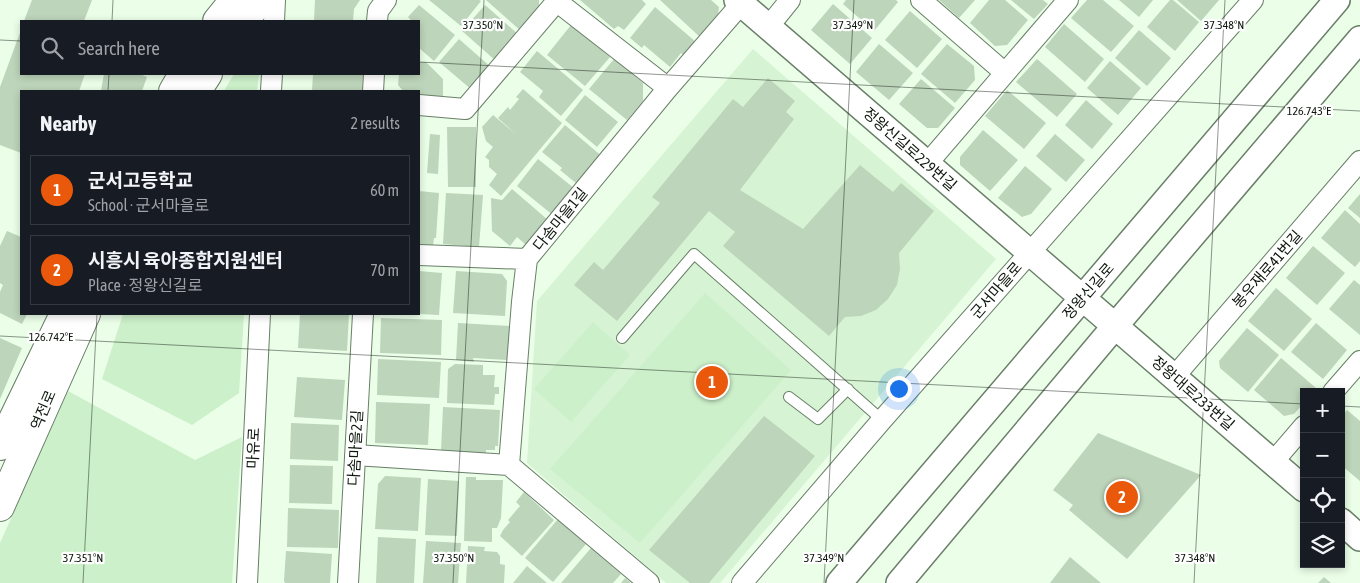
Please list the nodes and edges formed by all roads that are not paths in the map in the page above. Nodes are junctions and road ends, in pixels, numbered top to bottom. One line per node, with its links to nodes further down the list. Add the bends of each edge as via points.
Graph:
1 (234, 0): 12 (main road)
2 (261, 0): 13 (main road)
3 (275, 0): 14 (street)
4 (386, 0): 15 (street, via 378,11)
5 (790, 0): 16 (street)
6 (921, 0): 18 (street)
7 (1068, 0): 18 (street)
8 (1253, 0): 31 (street, 군서마을로)
9 (1337, 0): 34 (street, 정왕신길로)
10 (556, 1): 23 (street); 28 (street, via 465,109)
11 (739, 2): 16 (street, 정왕신길로229번길); 23 (street, 다솜마을1길)
12 (218, 20)
13 (245, 20)
14 (274, 20)
15 (377, 20)
16 (769, 26): 30 (street, 정왕신길로229번길)
17 (1360, 39): 39 (street)
18 (1006, 73): 30 (street)
19 (182, 75): 24 (main road)
20 (207, 75): 25 (main road)
21 (272, 75): 26 (street)
22 (374, 75): 27 (street)
23 (668, 88): 33 (street, 다솜마을1길)
24 (174, 90)
25 (198, 90)
26 (271, 90)
27 (373, 90)
28 (420, 105)
29 (1360, 161): 42 (street, 봉우재로41번길)
30 (927, 164): 31 (street, 정왕신길로229번길)
31 (1030, 252): 34 (street, 정왕신길로229번길); 46 (street, 군서마을로)
32 (420, 255): 33 (street)
33 (527, 259): 51 (street, 다솜마을1길)
34 (1082, 298): 39 (street, 정왕대로233번길); 60 (street, 정왕신길로)
35 (64, 315): 48 (main road, 역전로)
36 (86, 315): 53 (main road, 역전로)
37 (260, 315): 56 (street, 마유로)
38 (363, 315): 49 (street, 다솜마을2길)
39 (1115, 326): 42 (street, 정왕대로233번길); 61 (street)
40 (622, 338): 44 (lane, via 694,254)
41 (1357, 370): 43 (street)
42 (1174, 377): 50 (street, 정왕대로233번길)
43 (1337, 388)
44 (848, 389): 45 (lane, via 818,419); 46 (lane)
45 (789, 397)
46 (882, 420): 59 (street, 군서마을로)
47 (1300, 430): 50 (street)
48 (0, 446)
49 (355, 456): 51 (street); 57 (street, 다솜마을2길)
50 (1272, 462): 52 (street, 정왕대로233번길)
51 (509, 465): 58 (street)
52 (1300, 486)
53 (0, 506)
54 (1343, 523): 55 (street)
55 (1360, 538)
56 (247, 583)
57 (348, 583)
58 (649, 583)
59 (742, 583)
60 (839, 583)
61 (900, 583)

